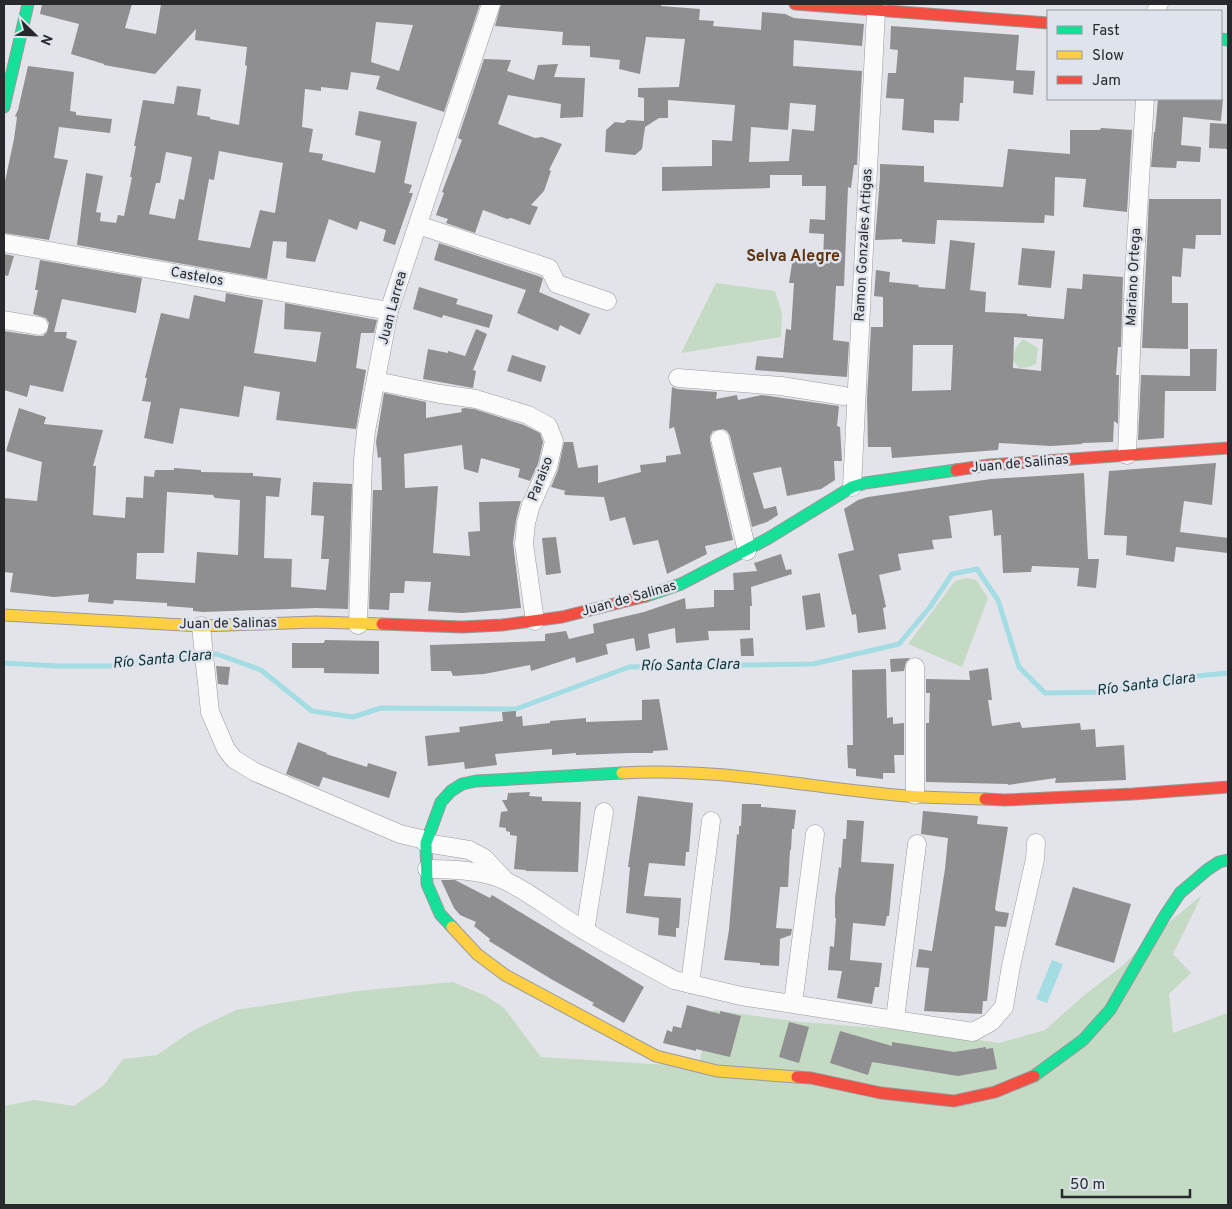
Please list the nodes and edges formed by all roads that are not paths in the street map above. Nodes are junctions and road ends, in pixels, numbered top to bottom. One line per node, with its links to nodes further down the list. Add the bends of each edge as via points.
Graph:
1 (28, 4): 7 (street)
2 (491, 4): 8 (street, Juan Larrea)
3 (795, 4): 4 (street)
4 (877, 7): 5 (street); 20 (street, Ramon Gonzales Artigas)
5 (1047, 23)
6 (1145, 100): 19 (street, Mariano Ortega)
7 (4, 107)
8 (418, 225): 10 (street, via 549,268 557,284); 11 (street, Juan Larrea)
9 (4, 243): 11 (street, Castelos)
10 (607, 301)
11 (390, 311): 15 (street, Juan Larrea)
12 (4, 320): 13 (street)
13 (39, 326)
14 (678, 378): 16 (street, via 781,386)
15 (376, 381): 23 (street, Paraiso, via 476,399 528,415 548,426 554,441 553,448 531,505 524,544); 24 (street, Juan Larrea, via 363,460)
16 (844, 396)
17 (720, 439): 21 (street)
18 (1228, 448): 19 (street, Juan de Salinas)
19 (1127, 455): 20 (street, Juan de Salinas, via 989,465 865,482)
20 (852, 487): 21 (street, Juan de Salinas)
21 (747, 551): 23 (street, Juan de Salinas, via 682,584 641,598)
22 (4, 615): 25 (street, Juan de Salinas)
23 (535, 621): 24 (street, Juan de Salinas, via 462,626)
24 (358, 625): 25 (street, Juan de Salinas, via 316,622)
25 (201, 626): 32 (street, via 210,712 226,749 234,759 255,772)
26 (915, 668): 28 (street)
27 (1228, 787): 28 (street, via 1005,800)
28 (916, 796): 32 (street, via 713,774 649,771 476,781 462,784 441,802)
29 (604, 812): 38 (street)
30 (711, 821): 39 (street)
31 (816, 834): 40 (street)
32 (426, 843): 36 (street); 37 (street, via 469,850 484,858)
33 (917, 844): 41 (street)
34 (1036, 844): 41 (street, via 1004,1006 1000,1012 991,1022 973,1032)
35 (1228, 860): 36 (street, via 1207,870 1180,893 1110,1010 1083,1040 1032,1077 994,1092 954,1101 880,1093 811,1078 717,1071 656,1056 505,975 477,954 440,914 427,884)
36 (427, 869): 37 (street, via 486,874)
37 (505, 880): 38 (street)
38 (585, 931): 39 (street, via 674,980)
39 (690, 984): 40 (street)
40 (793, 1003): 41 (street)
41 (895, 1019)

